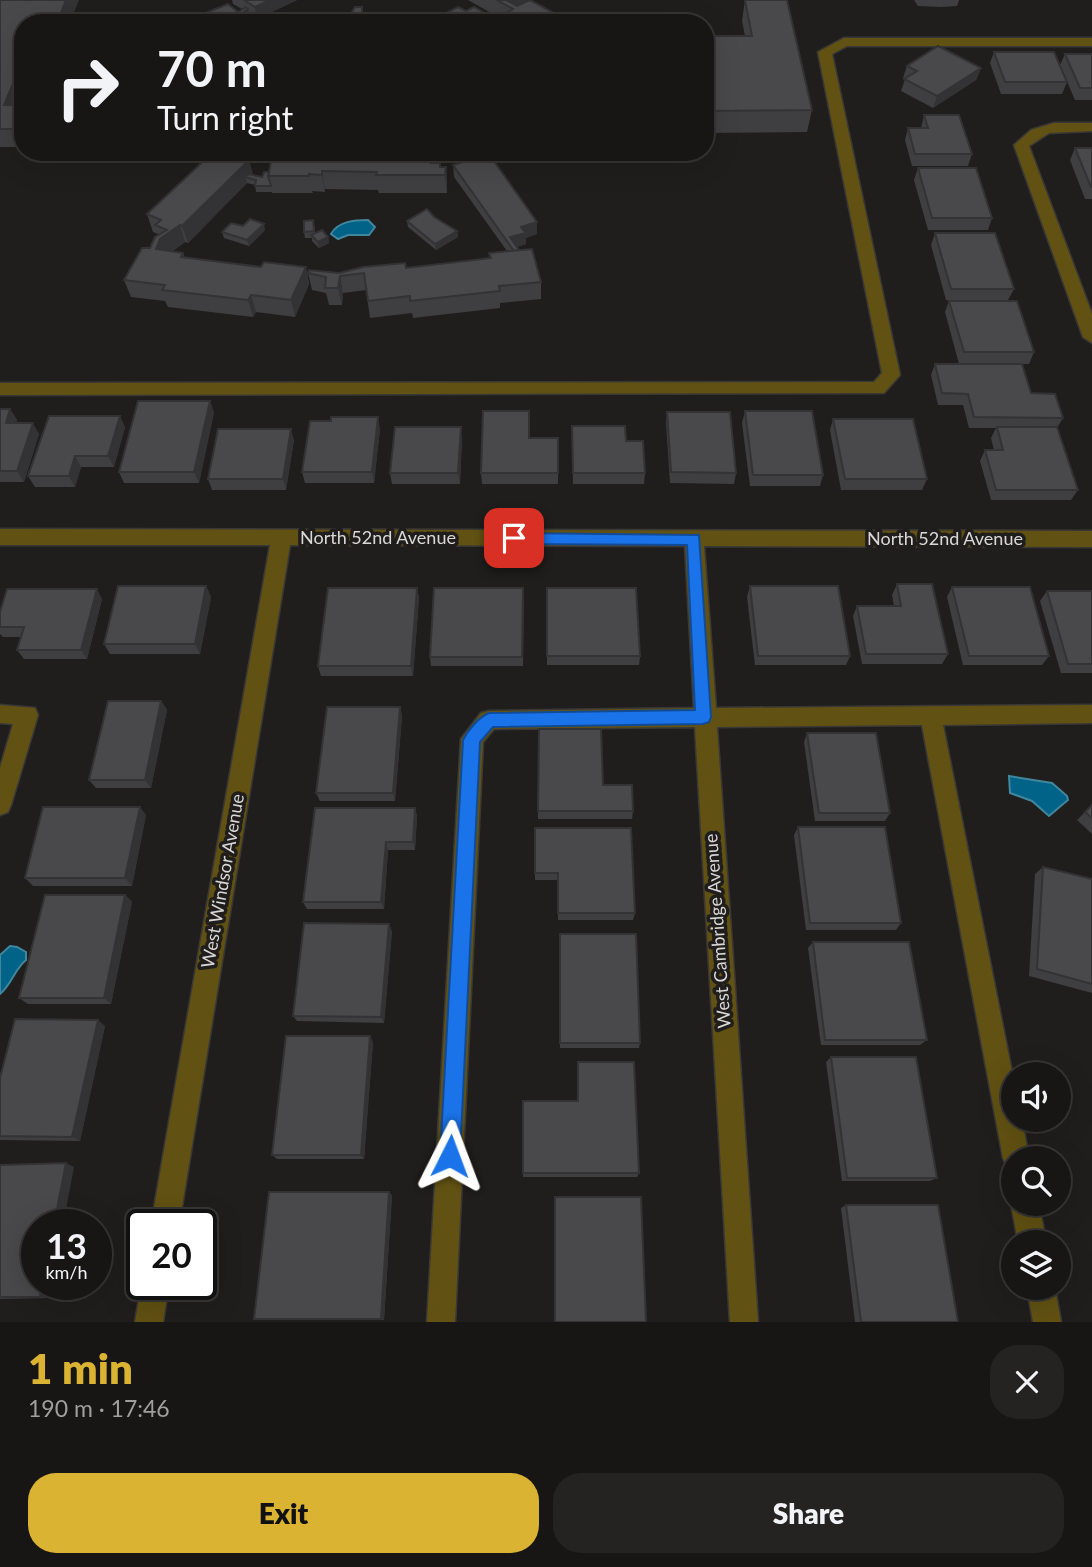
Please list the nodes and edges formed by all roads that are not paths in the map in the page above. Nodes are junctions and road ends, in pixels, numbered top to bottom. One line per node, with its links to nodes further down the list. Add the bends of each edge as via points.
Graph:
1 (1092, 42): 4 (street, via 844,42 825,52 891,375 878,388)
2 (1092, 127): 3 (street, via 1032,133 1021,145)
3 (1092, 337)
4 (0, 389)
5 (0, 537): 6 (street, North 52nd Avenue)
6 (281, 538): 7 (street, North 52nd Avenue); 15 (street, West Windsor Avenue)
7 (694, 539): 8 (street, North 52nd Avenue); 11 (street, West Cambridge Avenue)
8 (1092, 540)
9 (1092, 714): 12 (street)
10 (0, 715): 13 (street, via 27,715)
11 (703, 717): 12 (street); 19 (street, via 489,720 472,740); 20 (street, West Cambridge Avenue)
12 (932, 717): 14 (street)
13 (0, 805)
14 (1014, 1146)
15 (168, 1209)
16 (152, 1300): 18 (street)
17 (1043, 1300): 21 (street)
18 (149, 1322)
19 (441, 1322)
20 (744, 1322)
21 (1047, 1322)

